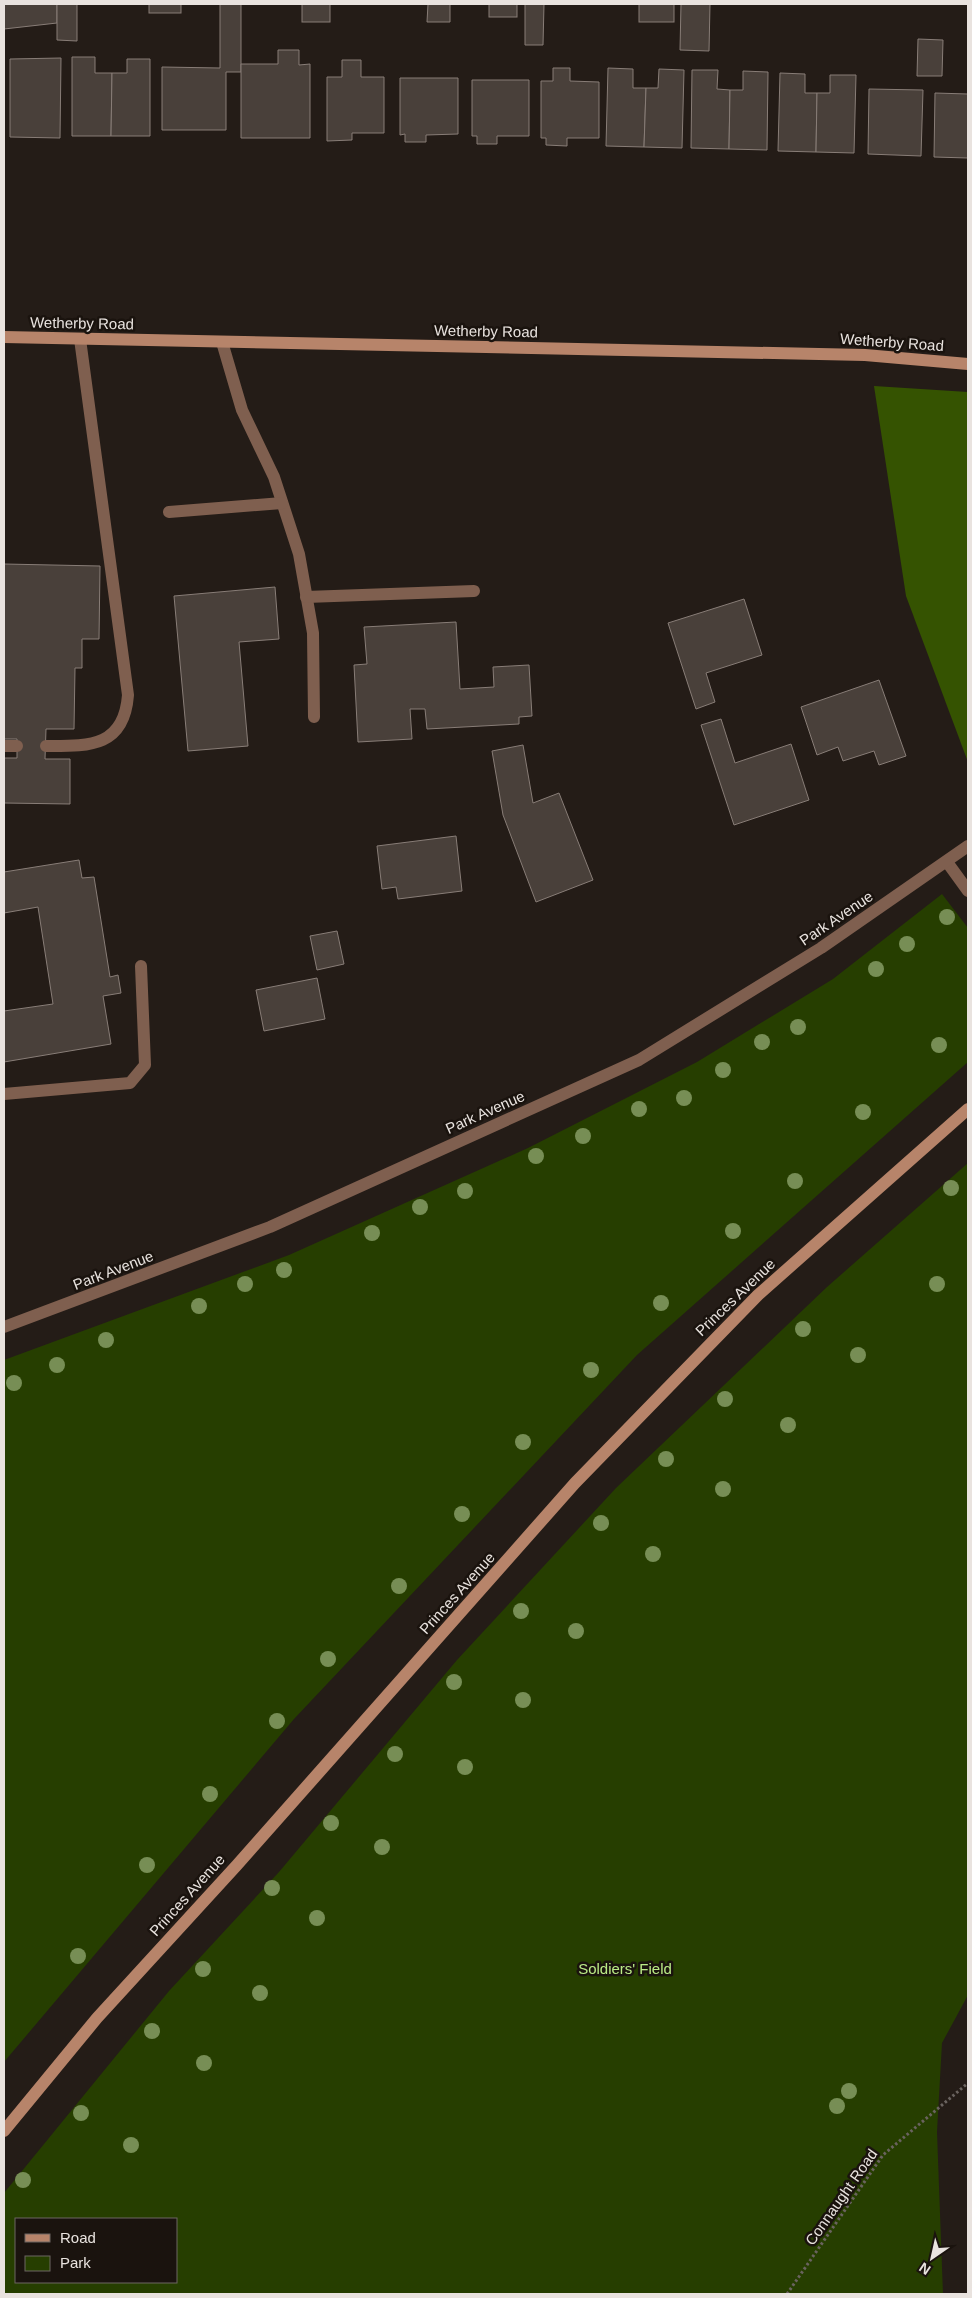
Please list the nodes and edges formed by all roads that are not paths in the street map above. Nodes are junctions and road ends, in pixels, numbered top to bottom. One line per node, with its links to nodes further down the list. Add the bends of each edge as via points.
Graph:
1 (4, 337): 2 (street, Wetherby Road)
2 (80, 339): 3 (street, Wetherby Road); 10 (street, via 128,695 127,710 116,730 97,743)
3 (222, 342): 4 (street, Wetherby Road, via 865,355); 5 (street, via 242,410 274,477)
4 (968, 364)
5 (282, 503): 6 (street); 8 (street, via 299,554)
6 (169, 512)
7 (474, 591): 8 (street)
8 (306, 597): 9 (street, via 313,633)
9 (314, 717)
10 (46, 746)
11 (968, 846): 12 (street, Park Avenue)
12 (947, 862): 13 (street); 17 (street, Park Avenue, via 821,948 638,1060 270,1227)
13 (968, 890)
14 (141, 966): 15 (street, via 145,1065 130,1083)
15 (4, 1094)
16 (968, 1109): 18 (street, Princes Avenue, via 758,1294 575,1483 97,2018)
17 (4, 1326)
18 (4, 2131)

